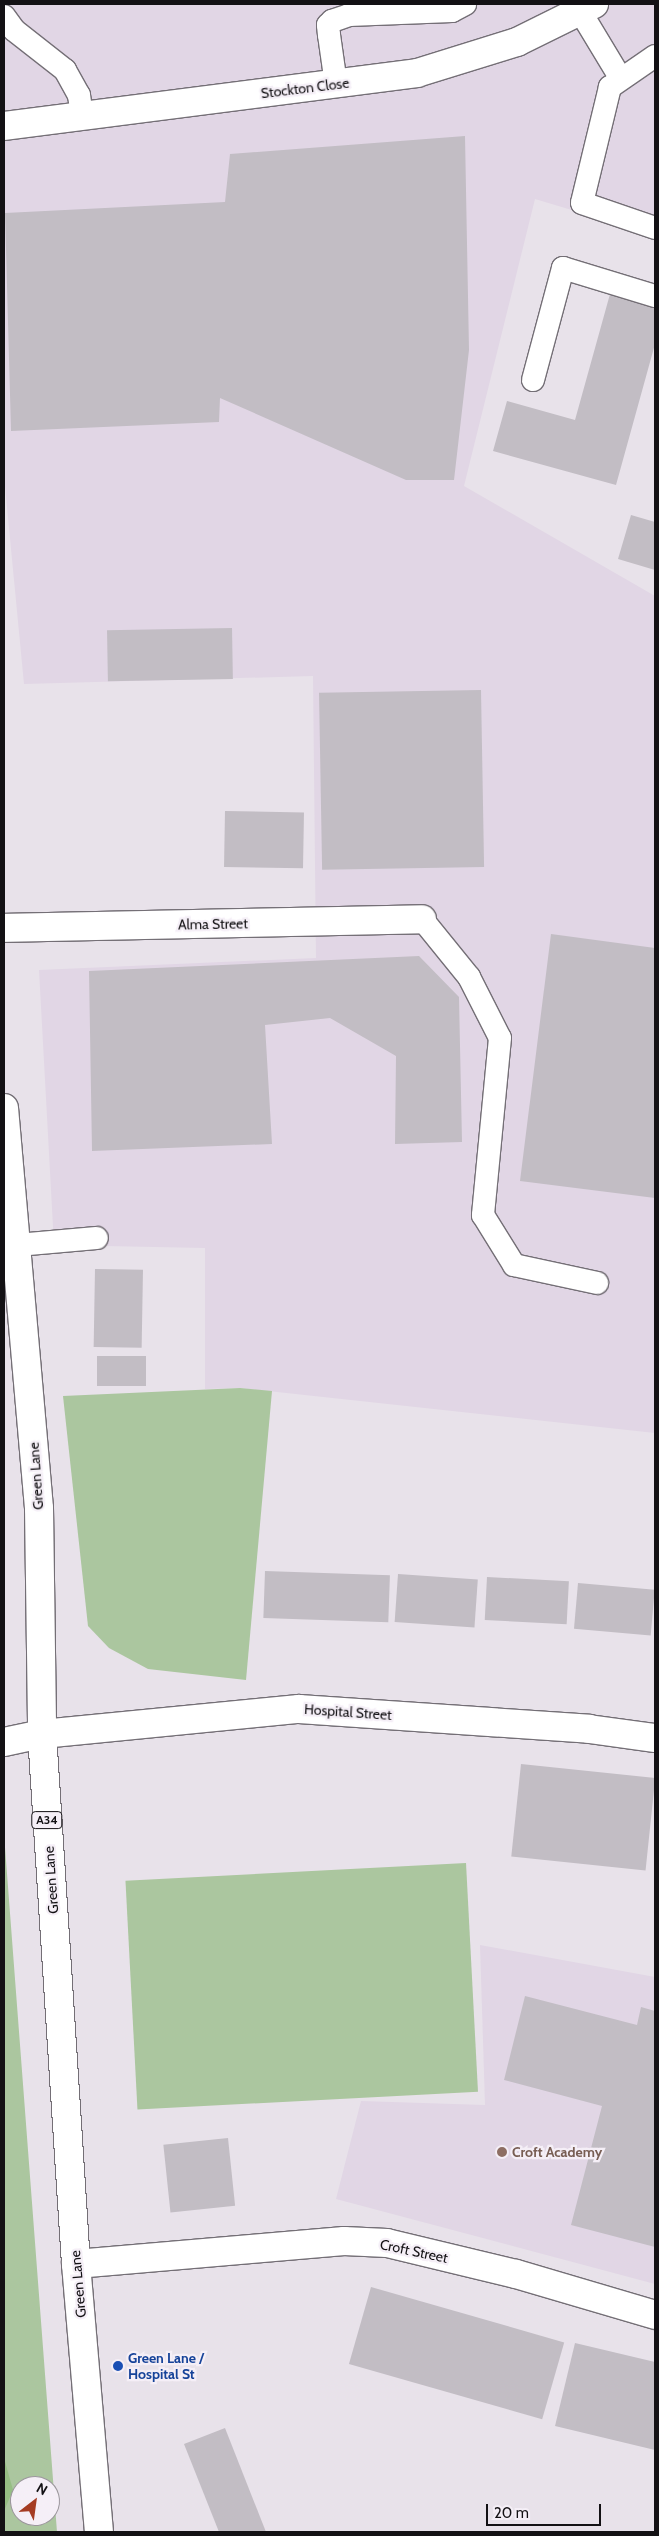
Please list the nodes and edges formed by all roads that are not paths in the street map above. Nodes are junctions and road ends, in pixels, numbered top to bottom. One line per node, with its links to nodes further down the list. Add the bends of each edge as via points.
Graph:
1 (465, 4): 6 (lane, via 452,11 349,15 332,21 329,35)
2 (587, 7): 5 (lane); 6 (main road, Stockton Close, via 517,42 417,73)
3 (4, 16): 7 (lane, via 14,30 65,70 79,95)
4 (655, 56): 5 (lane)
5 (622, 79): 9 (lane, via 610,87 582,203)
6 (336, 84): 7 (main road, Stockton Close)
7 (82, 116): 8 (main road, Stockton Close)
8 (4, 126)
9 (655, 228)
10 (655, 296): 11 (lane, via 563,268)
11 (533, 380)
12 (422, 920): 13 (main road, Alma Street); 17 (lane, via 469,977 500,1038 483,1214 514,1265)
13 (4, 928)
14 (4, 1108): 16 (main road, Green Lane / A34)
15 (97, 1238): 16 (lane)
16 (17, 1245): 18 (main road, Green Lane / A34, via 39,1508)
17 (597, 1283)
18 (42, 1734): 19 (main road, Hospital Street, via 299,1709 589,1729); 20 (main road, Hospital Street); 21 (main road, Green Lane / A34)
19 (655, 1738)
20 (4, 1742)
21 (76, 2264): 22 (main road, Croft Street, via 344,2241 387,2243 516,2274); 23 (main road, Green Lane / A34)
22 (655, 2315)
23 (99, 2532)

